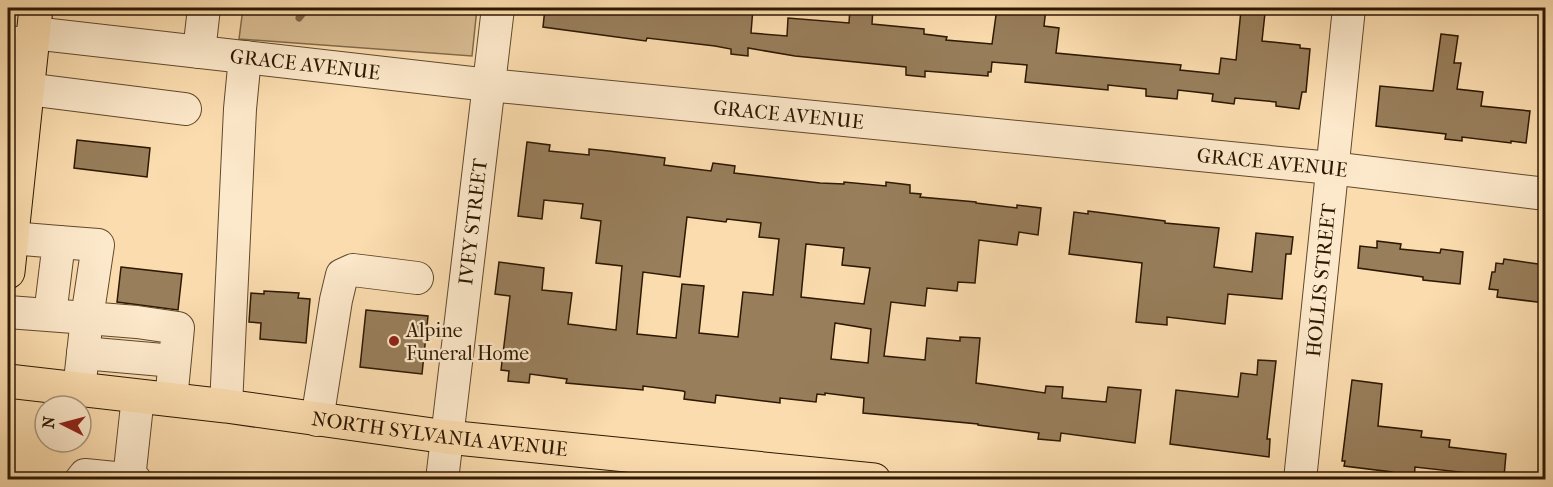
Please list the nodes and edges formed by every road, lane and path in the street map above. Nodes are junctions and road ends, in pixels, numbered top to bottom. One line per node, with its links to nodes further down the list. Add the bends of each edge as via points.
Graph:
1 (204, 8): 5 (street)
2 (498, 8): 7 (street, IVEY STREET)
3 (1348, 8): 10 (street, HOLLIS STREET)
4 (27, 32): 5 (street, GRACE AVENUE); 8 (main road)
5 (200, 52): 6 (street, GRACE AVENUE)
6 (245, 57): 7 (street, GRACE AVENUE); 25 (street)
7 (489, 85): 10 (street, GRACE AVENUE); 27 (street, IVEY STREET)
8 (27, 89): 9 (street); 12 (main road)
9 (185, 109)
10 (1331, 168): 11 (street, GRACE AVENUE); 33 (street, HOLLIS STREET)
11 (1545, 194)
12 (10, 227): 13 (street); 14 (main road)
13 (59, 242): 17 (street); 18 (street, via 98,245)
14 (8, 272)
15 (417, 278): 26 (street, via 353,270 342,274)
16 (8, 312): 17 (street)
17 (51, 315): 18 (street)
18 (87, 318): 19 (street); 20 (street)
19 (128, 340): 20 (street); 24 (street, via 177,328)
20 (83, 353): 22 (street)
21 (8, 381): 22 (main road, NORTH SYLVANIA AVENUE)
22 (79, 390): 23 (main road, NORTH SYLVANIA AVENUE)
23 (138, 396): 24 (main road, NORTH SYLVANIA AVENUE); 28 (street)
24 (171, 400): 25 (main road, NORTH SYLVANIA AVENUE)
25 (226, 406): 26 (main road, NORTH SYLVANIA AVENUE)
26 (317, 420): 27 (main road, NORTH SYLVANIA AVENUE)
27 (447, 437): 31 (street, IVEY STREET); 32 (main road, NORTH SYLVANIA AVENUE)
28 (129, 479): 29 (street, via 84,475); 30 (street)
29 (81, 480)
30 (135, 480)
31 (442, 480)
32 (874, 480)
33 (1300, 480)

